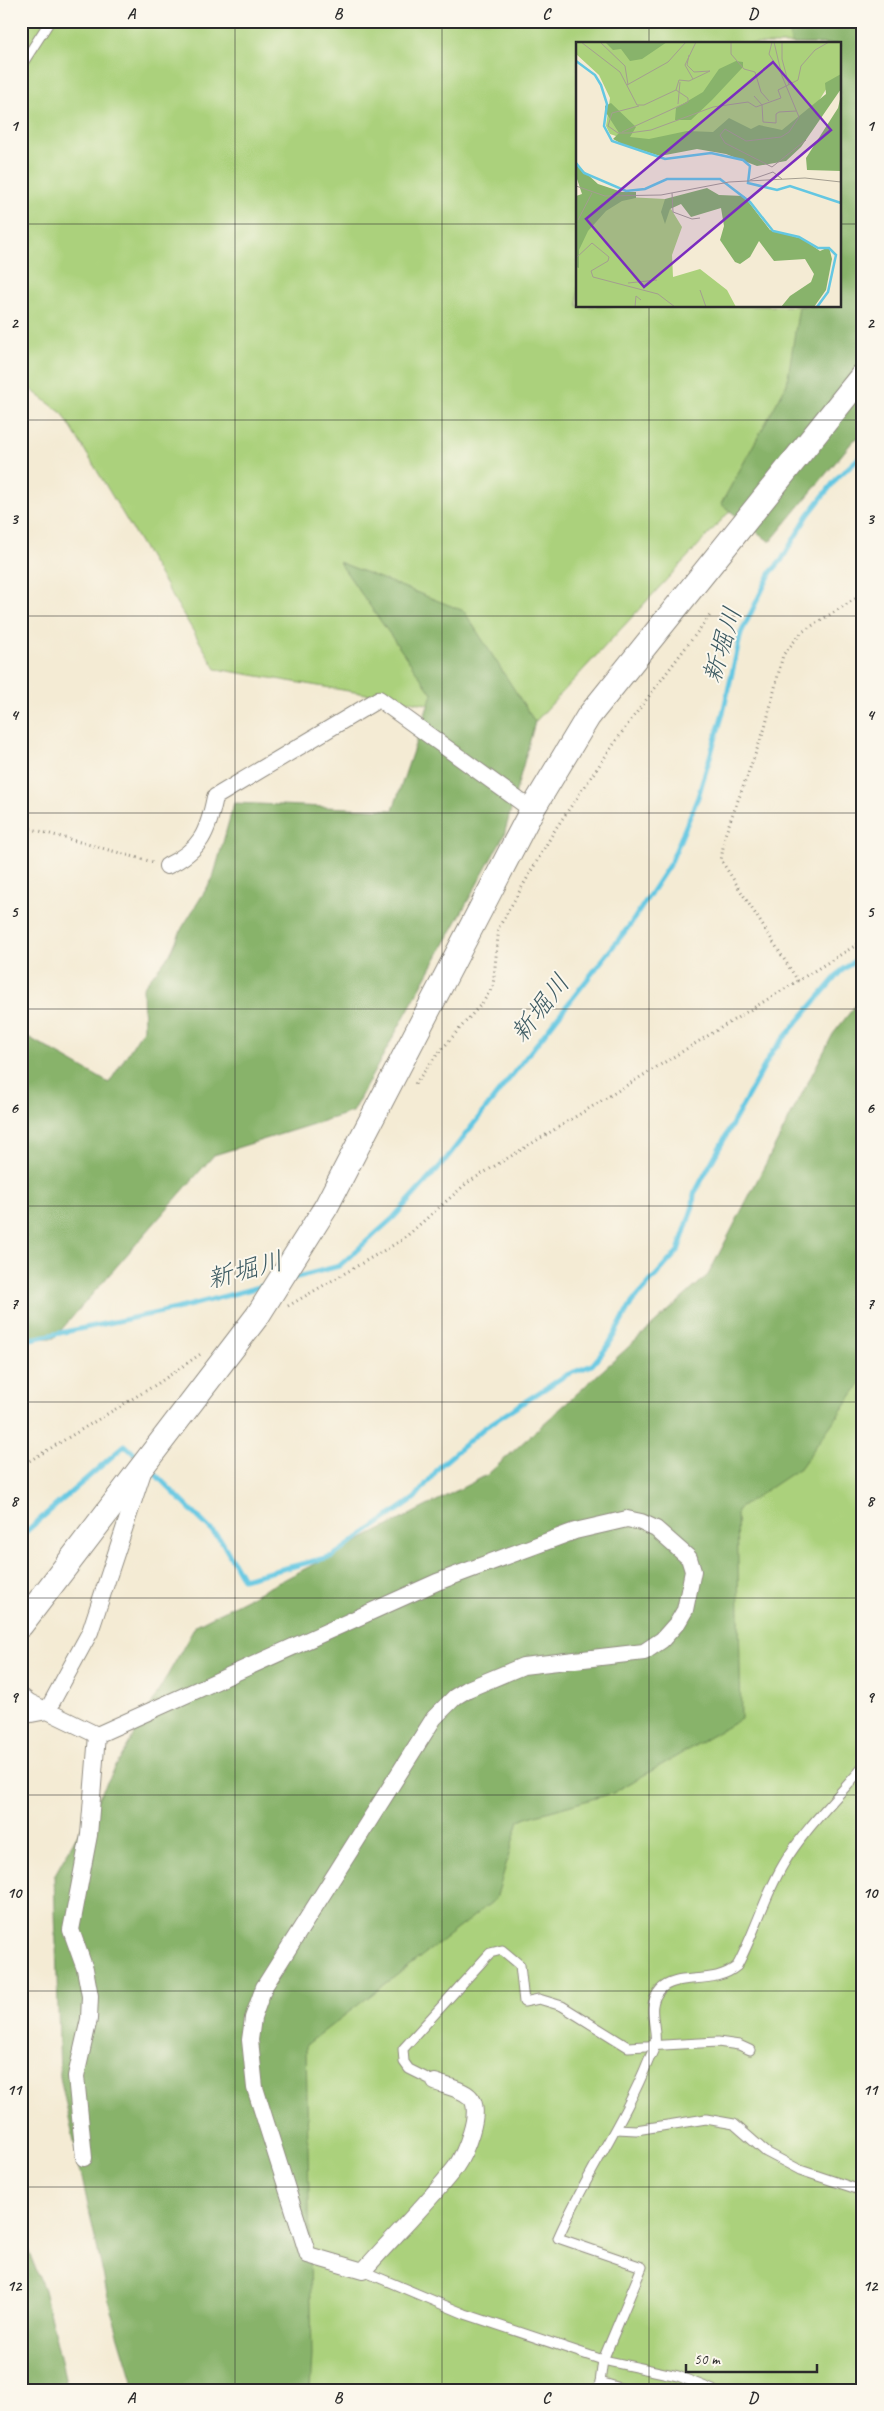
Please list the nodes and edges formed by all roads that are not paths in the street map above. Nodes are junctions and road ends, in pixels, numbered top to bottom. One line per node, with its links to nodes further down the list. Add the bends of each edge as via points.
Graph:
1 (50, 21): 2 (lane)
2 (21, 66)
3 (863, 375): 4 (street, via 588,717)
4 (532, 810): 5 (street, via 379,699 215,797 209,828 186,857); 6 (street, via 326,1207 258,1315)
5 (167, 866)
6 (146, 1461): 7 (street); 9 (street, via 90,1632)
7 (21, 1625)
8 (21, 1696): 9 (street)
9 (47, 1711): 10 (street); 11 (street)
10 (21, 1716)
11 (97, 1735): 17 (street, via 88,1836 71,1930 85,1969 90,1996 89,2019 76,2076); 19 (street, via 437,1582 575,1532 627,1519 641,1522 656,1529 689,1558 693,1571 685,1610 662,1640 644,1652 523,1666 468,1689 434,1718 264,1987 252,2018 250,2040 255,2088 308,2255)
12 (863, 1767): 13 (lane, via 798,1843 784,1865 737,1966 722,1975 674,1981 661,1988 652,2010)
13 (655, 2045): 14 (lane, via 718,2042); 15 (lane, via 628,2046 562,2006 539,1999 524,2002 520,1965 502,1950 490,1953 403,2050 404,2062 409,2068); 16 (lane)
14 (750, 2050)
15 (435, 2082): 19 (street, via 470,2097 473,2102 476,2115 468,2141 456,2166)
16 (617, 2129): 18 (lane, via 636,2130 706,2119 734,2124 766,2152 800,2170); 20 (lane, via 575,2198 558,2238 642,2267)
17 (84, 2158)
18 (863, 2191)
19 (363, 2271): 20 (lane, via 465,2314)
20 (603, 2360): 21 (lane); 23 (lane, via 678,2376)
21 (599, 2386): 22 (lane)
22 (626, 2390)
23 (713, 2390)

